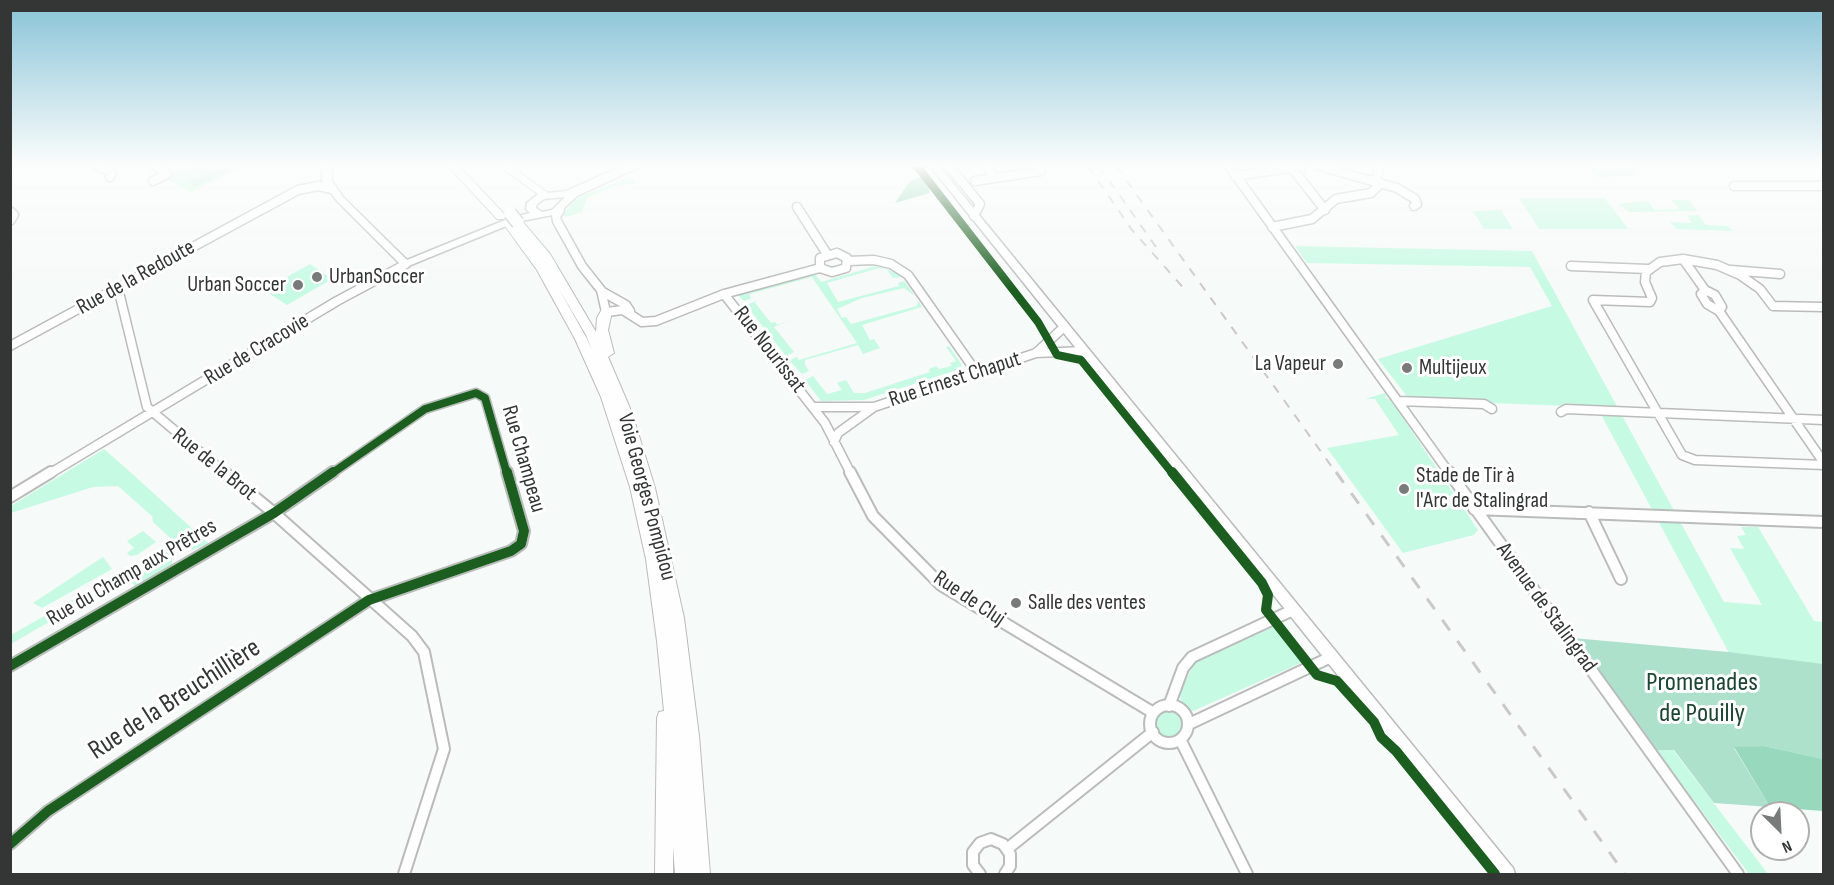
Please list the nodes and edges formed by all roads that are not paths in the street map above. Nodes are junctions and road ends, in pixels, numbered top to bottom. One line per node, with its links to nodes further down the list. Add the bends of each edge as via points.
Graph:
1 (266, 207): 29 (street, Rue de la Redoute)
2 (348, 207): 23 (main road)
3 (497, 207): 17 (highway, Voie Georges Pompidou)
4 (499, 207): 17 (highway, Voie Georges Pompidou)
5 (555, 207): 13 (main road, Rue de Cracovie, via 546,215)
6 (559, 207): 30 (street, via 556,221)
7 (797, 207): 20 (street)
8 (967, 207): 16 (main road)
9 (978, 207): 16 (street)
10 (1258, 207): 19 (street, Avenue de Stalingrad)
11 (1323, 207): 14 (street)
12 (1328, 207): 14 (street)
13 (533, 210): 17 (main road, Rue de Cracovie)
14 (1325, 210): 19 (street, via 1301,223)
15 (10, 211): 18 (street, via 15,215)
16 (974, 216): 35 (main road)
17 (510, 220): 23 (main road, Rue de Cracovie); 46 (highway, Voie Georges Pompidou, via 546,257 575,304); 60 (highway, Voie Georges Pompidou, via 559,297 607,397 637,487)
18 (10, 221)
19 (1272, 227): 40 (street, Avenue de Stalingrad)
20 (827, 254): 22 (street, via 841,254); 25 (street, via 820,258)
21 (1683, 259): 26 (street, via 1660,262); 27 (street); 48 (street, via 1705,290 1701,295 1719,311)
22 (848, 261): 25 (street, via 846,268 838,272); 39 (street, via 883,262 908,275)
23 (406, 264): 45 (street, Rue de Cracovie)
24 (1571, 266): 26 (street)
25 (820, 268): 31 (street)
26 (1648, 269): 47 (street, via 1645,282 1650,302 1593,300)
27 (1729, 270): 28 (street); 32 (street, via 1760,289 1773,306)
28 (1780, 274)
29 (118, 288): 36 (street, Rue de la Redoute); 45 (street)
30 (602, 293): 33 (street); 34 (street, via 626,305)
31 (724, 294): 34 (street, via 652,322 639,322); 41 (street, Rue Nourissat)
32 (1824, 307)
33 (606, 312): 34 (street, via 617,309); 46 (highway, via 603,337)
34 (633, 316)
35 (1064, 327): 37 (main road); 38 (street, Rue Ernest Chaput)
36 (10, 346)
37 (1084, 351): 38 (street, Rue Ernest Chaput); 59 (main road)
38 (1036, 353): 39 (street, Rue Ernest Chaput)
39 (977, 373): 42 (street, Rue Ernest Chaput)
40 (1398, 401): 43 (street, via 1484,404); 53 (street, Avenue de Stalingrad)
41 (813, 407): 42 (street, Rue Ernest Chaput); 50 (street, Rue de Cluj)
42 (874, 407): 50 (street, Rue Ernest Chaput, via 838,433)
43 (1492, 409)
44 (1561, 412): 47 (street, via 1566,409)
45 (151, 413): 52 (street, Rue de Cracovie); 55 (street, Rue de la Brot)
46 (625, 413): 67 (highway, Voie Georges Pompidou, via 669,576)
47 (1656, 413): 48 (street); 51 (street, via 1680,452 1692,460)
48 (1793, 418): 49 (street); 51 (street)
49 (1824, 420)
50 (834, 442): 64 (street, Rue de Cluj, via 873,516 941,585)
51 (1824, 464)
52 (10, 497)
53 (1474, 509): 54 (street); 80 (street, Avenue de Stalingrad)
54 (1589, 512): 56 (street); 57 (street)
55 (274, 513): 58 (street, Rue de la Brot); 58 (street, Rue Champeau, via 425,409 468,394 485,398 524,531 520,544 511,551); 62 (street, Rue du Champ aux Prêtres)
56 (1824, 522)
57 (1621, 579)
58 (369, 600): 69 (street, Rue de la Breuchillière, via 48,811); 72 (street, Rue de la Brot, via 420,644 427,660 443,740 443,758)
59 (1293, 610): 61 (main road); 63 (street, via 1192,657 1183,668)
60 (665, 642): 73 (highway); 74 (highway, Voie Georges Pompidou)
61 (1331, 657): 65 (street); 79 (main road)
62 (10, 666)
63 (1169, 706): 64 (street); 65 (street, via 1180,710)
64 (1152, 712): 66 (street, via 1149,720)
65 (1189, 724): 68 (street, via 1188,734)
66 (1153, 732): 68 (street, via 1163,740); 70 (street)
67 (691, 736): 75 (highway, Voie Georges Pompidou); 76 (highway, via 700,779)
68 (1181, 741): 78 (street)
69 (10, 844)
70 (1007, 849): 71 (street, via 997,841 980,843 972,858); 77 (street, via 1011,860)
71 (976, 873)
72 (404, 874)
73 (664, 874)
74 (684, 874)
75 (700, 874)
76 (710, 874)
77 (1005, 874)
78 (1248, 874)
79 (1507, 874)
80 (1738, 874)

